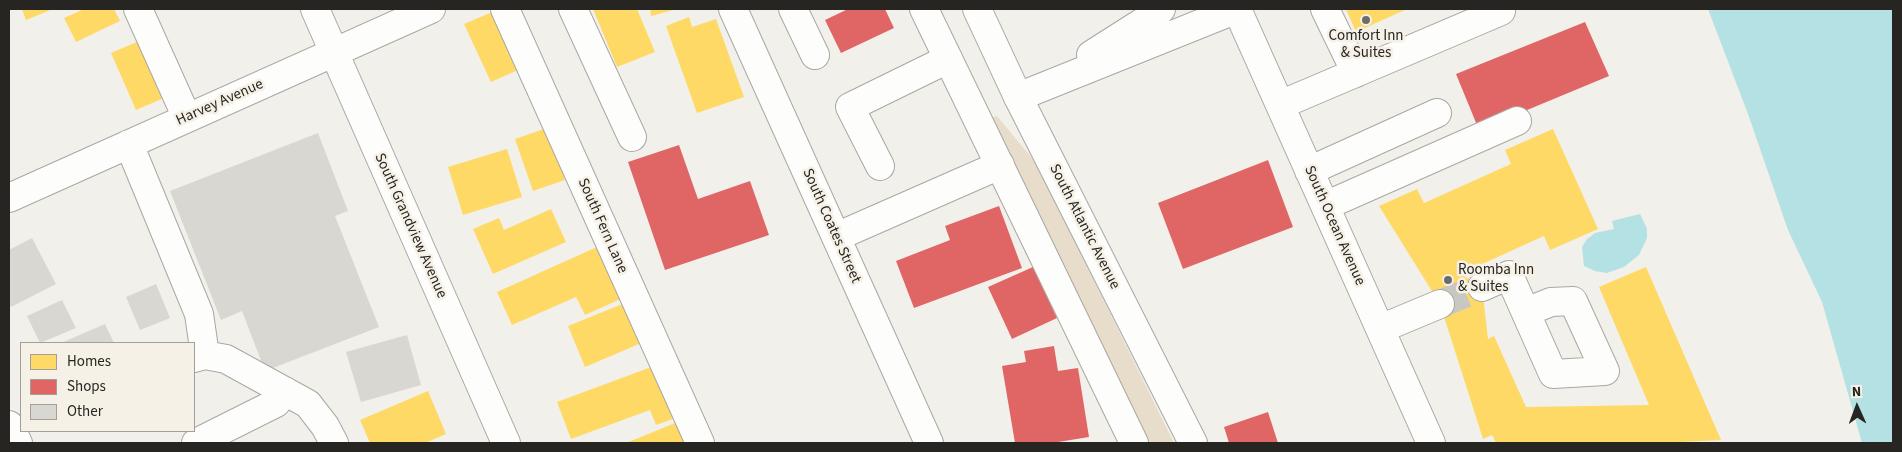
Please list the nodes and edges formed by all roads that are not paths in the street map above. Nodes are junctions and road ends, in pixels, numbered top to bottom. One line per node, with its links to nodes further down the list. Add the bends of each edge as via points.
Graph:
1 (138, 9): 21 (street)
2 (315, 9): 14 (street, South Grandview Avenue)
3 (430, 9): 14 (street, Harvey Avenue)
4 (505, 9): 40 (street, South Fern Lane)
5 (572, 9): 23 (street)
6 (733, 9): 30 (street, South Coates Street)
7 (793, 9): 15 (street)
8 (924, 9): 16 (street)
9 (977, 9): 18 (street, South Atlantic Avenue)
10 (1161, 9): 18 (street)
11 (1237, 9): 18 (street); 19 (street, South Ocean Avenue)
12 (1325, 9): 17 (street)
13 (1501, 11): 17 (street)
14 (334, 52): 21 (street, Harvey Avenue); 39 (street, South Grandview Avenue)
15 (815, 55)
16 (948, 59): 25 (street); 26 (street, via 850,106)
17 (1356, 73): 19 (street)
18 (1018, 97): 43 (street, South Atlantic Avenue)
19 (1280, 105): 27 (street, South Ocean Avenue)
20 (1438, 113): 27 (street)
21 (187, 118): 24 (street, Harvey Avenue)
22 (1517, 122): 29 (street)
23 (632, 137)
24 (129, 144): 28 (street, Harvey Avenue); 35 (street, via 199,314)
25 (1000, 165): 30 (street); 42 (street)
26 (880, 166)
27 (1309, 171): 29 (street, South Ocean Avenue)
28 (9, 198)
29 (1325, 206): 34 (street, South Ocean Avenue)
30 (836, 237): 41 (street, South Coates Street)
31 (1482, 287): 33 (street, via 1509,275)
32 (1440, 304): 34 (street)
33 (1526, 312)
34 (1380, 329): 44 (street, South Ocean Avenue)
35 (199, 357): 36 (street, via 226,359)
36 (285, 391): 37 (street, via 276,403); 38 (street, via 308,404)
37 (196, 443)
38 (334, 443)
39 (506, 443)
40 (700, 443)
41 (929, 443)
42 (1134, 443)
43 (1193, 443)
44 (1431, 443)

